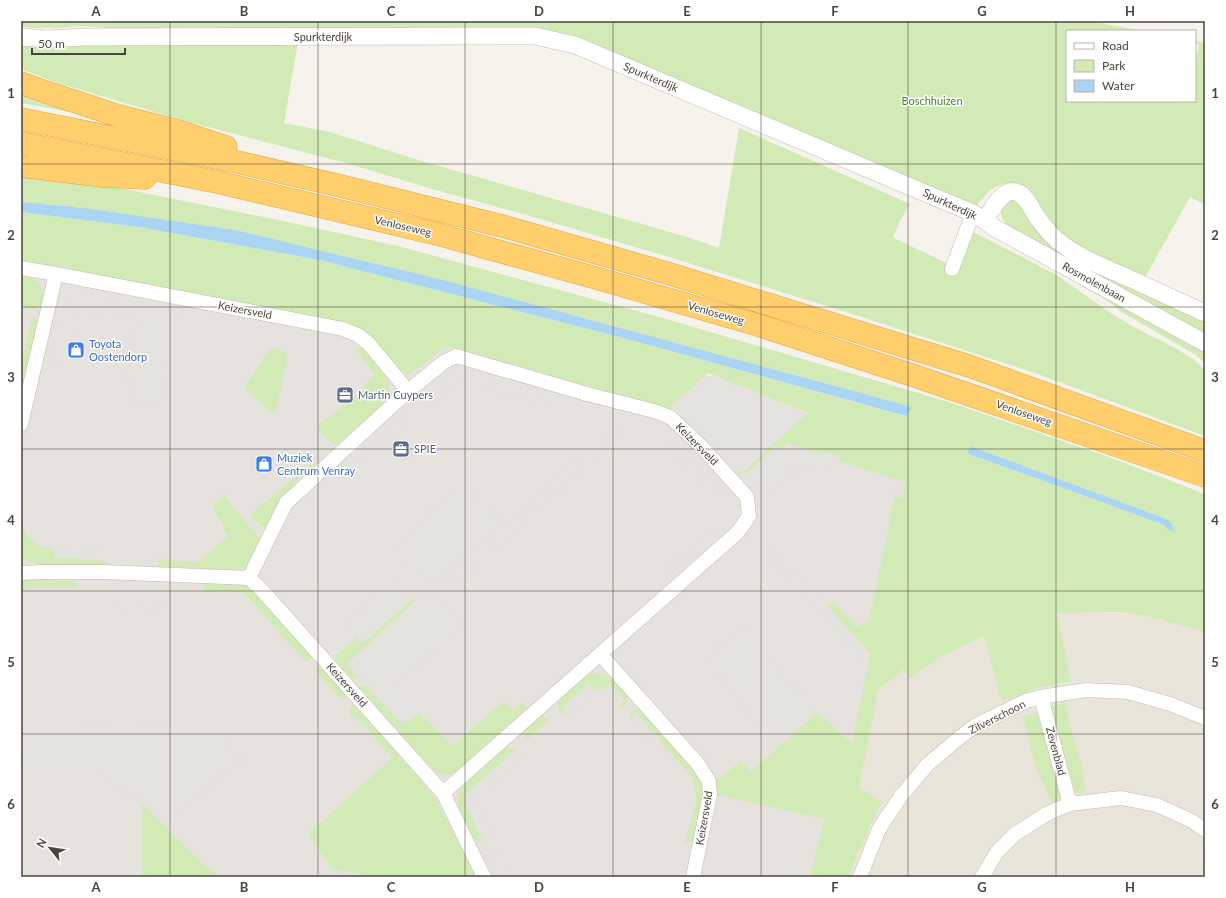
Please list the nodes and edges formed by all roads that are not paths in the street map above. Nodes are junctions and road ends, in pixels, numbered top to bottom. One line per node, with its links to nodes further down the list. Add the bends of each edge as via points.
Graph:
1 (21, 37): 8 (street, Spurkterdijk, via 48,39 535,36 575,45)
2 (21, 83): 7 (highway, via 120,116 178,131)
3 (21, 119): 7 (highway, via 237,162)
4 (21, 143): 6 (highway)
5 (21, 166): 6 (highway, via 103,176)
6 (217, 182): 17 (highway, Venloseweg, via 437,234 758,325)
7 (342, 186): 16 (highway, via 506,227 685,278 968,366)
8 (978, 217): 10 (street); 12 (street, Spurkterdijk, via 990,211 1005,193 1017,192 1024,196 1052,236 1064,245 1090,261); 13 (street, Rosmolenbaan)
9 (21, 268): 11 (street, Keizersveld)
10 (952, 269)
11 (56, 274): 14 (street, Keizersveld, via 343,329 358,335 369,344); 15 (street)
12 (1205, 313)
13 (1205, 343)
14 (408, 392): 19 (street, Keizersveld, via 286,503); 20 (street, Keizersveld, via 444,362 456,356 654,411 670,416 747,497 749,516 738,532)
15 (21, 424)
16 (1205, 451)
17 (1205, 476)
18 (22, 571): 19 (street)
19 (249, 578): 23 (street, Keizersveld)
20 (600, 654): 23 (street, Keizersveld); 27 (street, Keizersveld, via 698,764 709,781 710,794)
21 (1041, 697): 22 (street, Zilverschoon, via 1086,690 1128,692 1170,704); 24 (street, Zevenblad); 28 (street, Zilverschoon, via 1026,701 976,725 928,764 901,796 879,829)
22 (1205, 718)
23 (443, 793): 26 (street, Keizersveld)
24 (1070, 804): 25 (street, via 1120,798 1157,805); 29 (street, via 1048,813 1015,834 997,852)
25 (1205, 830)
26 (484, 877)
27 (693, 877)
28 (860, 877)
29 (982, 877)

